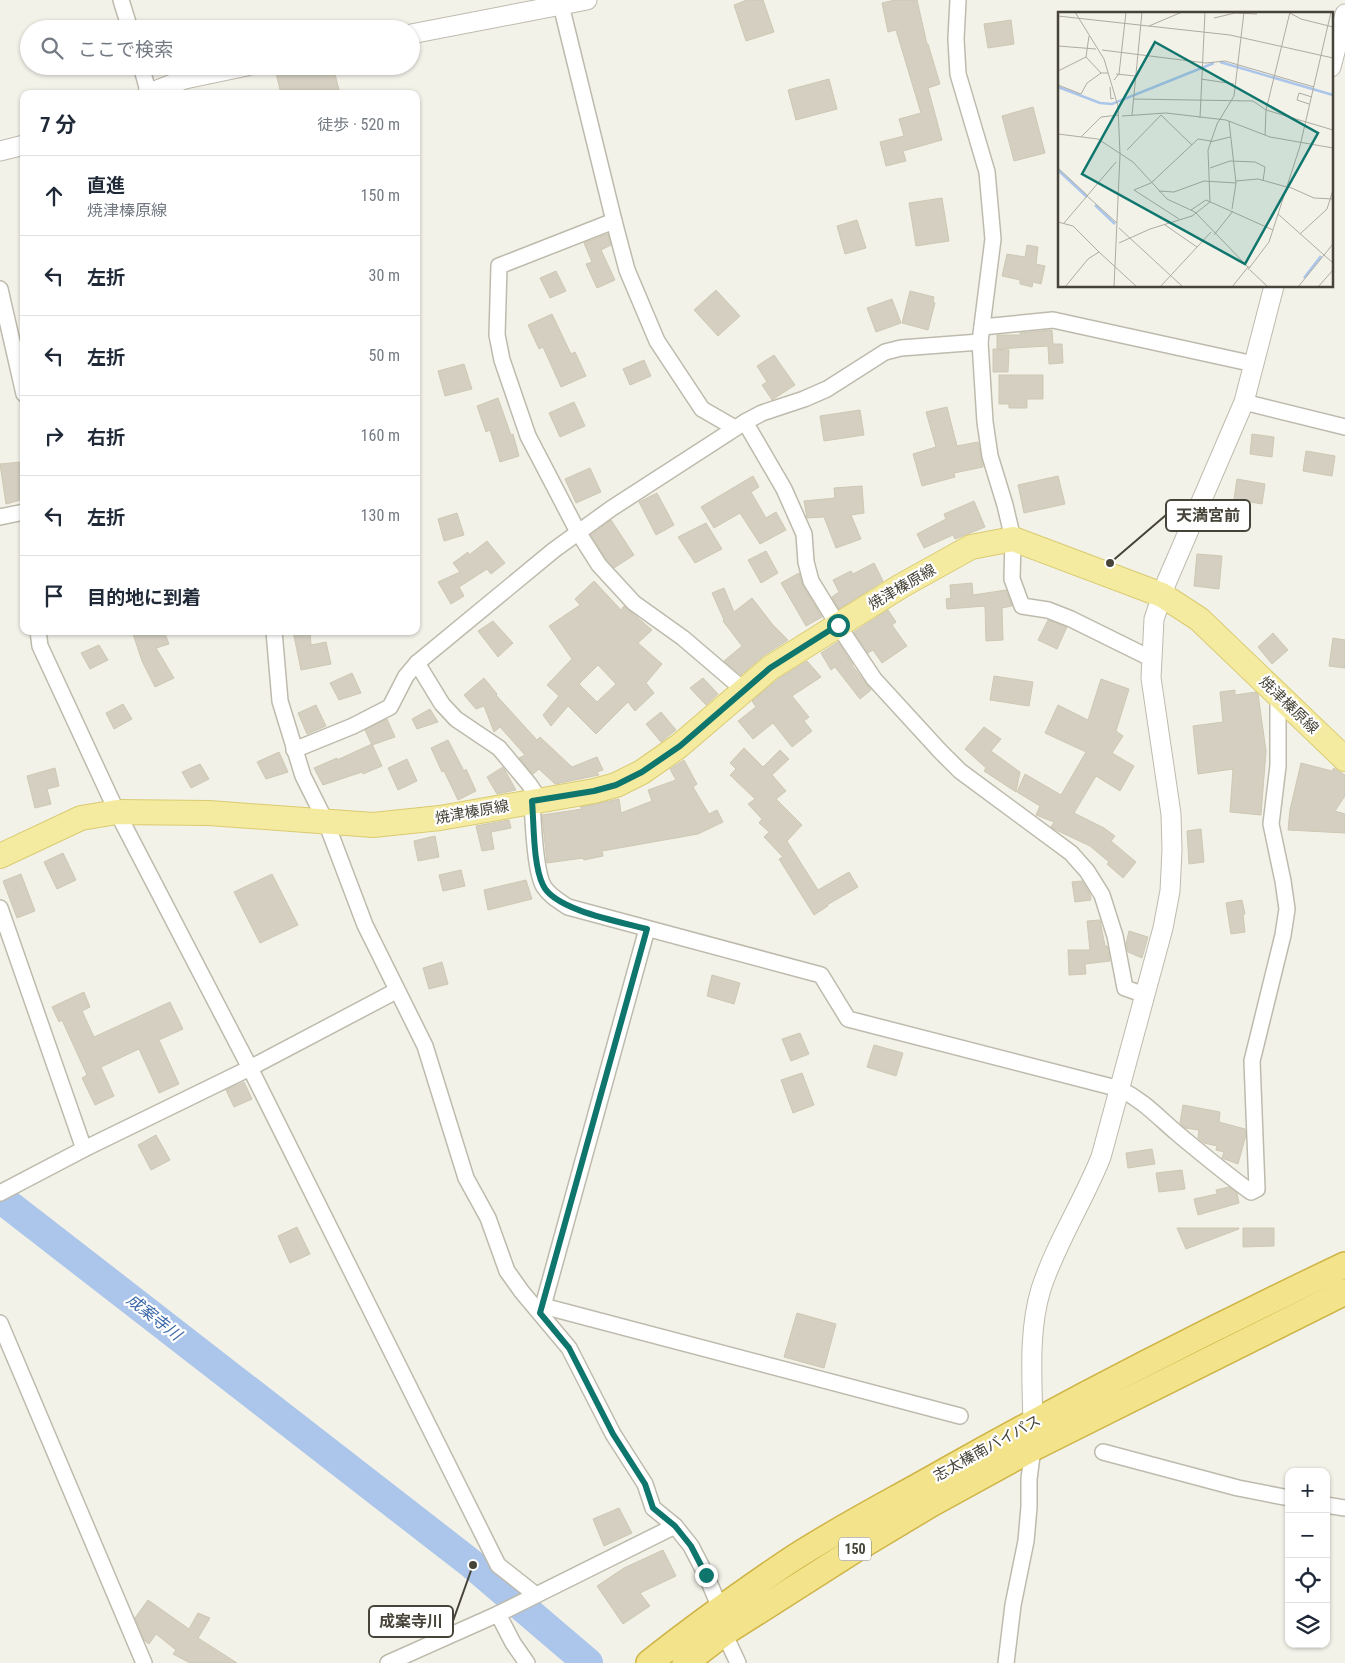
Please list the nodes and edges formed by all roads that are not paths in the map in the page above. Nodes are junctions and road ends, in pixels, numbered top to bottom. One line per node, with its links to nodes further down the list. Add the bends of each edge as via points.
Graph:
1 (121, 0): 6 (street)
2 (587, 0): 4 (street)
3 (958, 0): 18 (street, via 958,74 987,172 993,239)
4 (556, 4): 7 (street); 15 (street)
5 (1345, 14): 8 (street)
6 (127, 20)
7 (420, 32)
8 (1332, 63)
9 (143, 75): 11 (street)
10 (204, 75): 12 (street)
11 (147, 90)
12 (156, 90)
13 (20, 146): 14 (street)
14 (0, 151)
15 (614, 221): 22 (street, via 627,270 657,341 702,409); 26 (street, via 499,266 497,335 502,360 528,436)
16 (1273, 288): 19 (street)
17 (0, 289): 20 (street)
18 (981, 334): 19 (street, via 1053,320); 22 (street, via 885,352 827,389 762,413); 27 (street, via 990,456)
19 (1254, 364): 21 (street)
20 (20, 376)
21 (1244, 402): 23 (street); 28 (street)
22 (740, 425): 26 (street); 29 (street, via 784,490 804,534 811,582)
23 (1345, 427)
24 (20, 513): 25 (street)
25 (0, 517)
26 (578, 532): 33 (street); 34 (street, via 599,565 634,603 683,638)
27 (1013, 539): 28 (main road, 焼津榛原線); 29 (main road, 焼津榛原線, via 971,547); 32 (street, via 1012,580 1022,606 1048,610 1071,619)
28 (1162, 595): 32 (street, via 1154,619); 35 (main road, 焼津榛原線, via 1199,619)
29 (838, 625): 34 (main road, 焼津榛原線, via 770,668); 45 (street, via 874,679 960,771 1071,853 1087,871 1102,895 1115,936 1125,988)
30 (39, 635): 39 (street, via 40,646)
31 (274, 635): 36 (street, via 280,701)
32 (1152, 658): 45 (street, via 1151,678 1171,814 1172,850 1170,892)
33 (417, 663): 36 (street, via 406,676 390,708); 38 (street, via 442,704 456,719 499,748 529,784)
34 (744, 691): 38 (main road, 焼津榛原線, via 680,746 642,772 616,785 594,791)
35 (1278, 694): 37 (main road, 焼津榛原線); 47 (street, via 1278,766 1271,824 1287,909 1252,1061 1257,1189 1251,1192 1138,1098)
36 (294, 750): 40 (street)
37 (1345, 758)
38 (536, 800): 40 (main road, 焼津榛原線, via 440,818 373,825); 43 (street, via 537,862 543,886 554,899 568,907)
39 (117, 812): 40 (main road, 焼津榛原線, via 210,813); 41 (main road, 焼津榛原線, via 81,818); 46 (street)
40 (326, 822): 44 (street, via 365,925)
41 (0, 856)
42 (0, 908): 48 (street)
43 (647, 929): 47 (street, via 821,975 848,1019); 52 (street)
44 (396, 991): 46 (street); 52 (street, via 425,1046 466,1178 488,1218 507,1271 522,1292)
45 (1145, 995): 47 (street)
46 (250, 1068): 48 (street); 62 (street, via 498,1566)
47 (1120, 1089): 55 (street, via 1093,1178 1041,1290 1035,1317)
48 (84, 1149): 49 (street)
49 (0, 1193)
50 (1345, 1265): 55 (highway, 志太榛南バイパス / 150, via 1215,1327)
51 (1345, 1292): 56 (highway, 志太榛南バイパス / 150)
52 (542, 1309): 54 (street); 61 (street, via 569,1348 613,1434 645,1484 653,1508)
53 (0, 1323): 66 (street)
54 (960, 1416)
55 (1033, 1421): 56 (street); 63 (highway, 志太榛南バイパス / 150, via 825,1539)
56 (1033, 1448): 65 (highway, 志太榛南バイパス / 150, via 931,1504); 72 (street, via 1026,1541 1012,1605)
57 (1103, 1452): 58 (street)
58 (1285, 1497)
59 (1330, 1505): 60 (street)
60 (1345, 1508)
61 (675, 1526): 62 (street); 63 (street, via 691,1546)
62 (536, 1595): 64 (street)
63 (720, 1608): 69 (highway, 志太榛南バイパス / 150)
64 (498, 1614): 67 (street); 68 (street)
65 (724, 1633): 70 (highway, 志太榛南バイパス / 150); 71 (street)
66 (144, 1663)
67 (388, 1663)
68 (527, 1663)
69 (649, 1663)
70 (684, 1663)
71 (738, 1663)
72 (1006, 1663)

